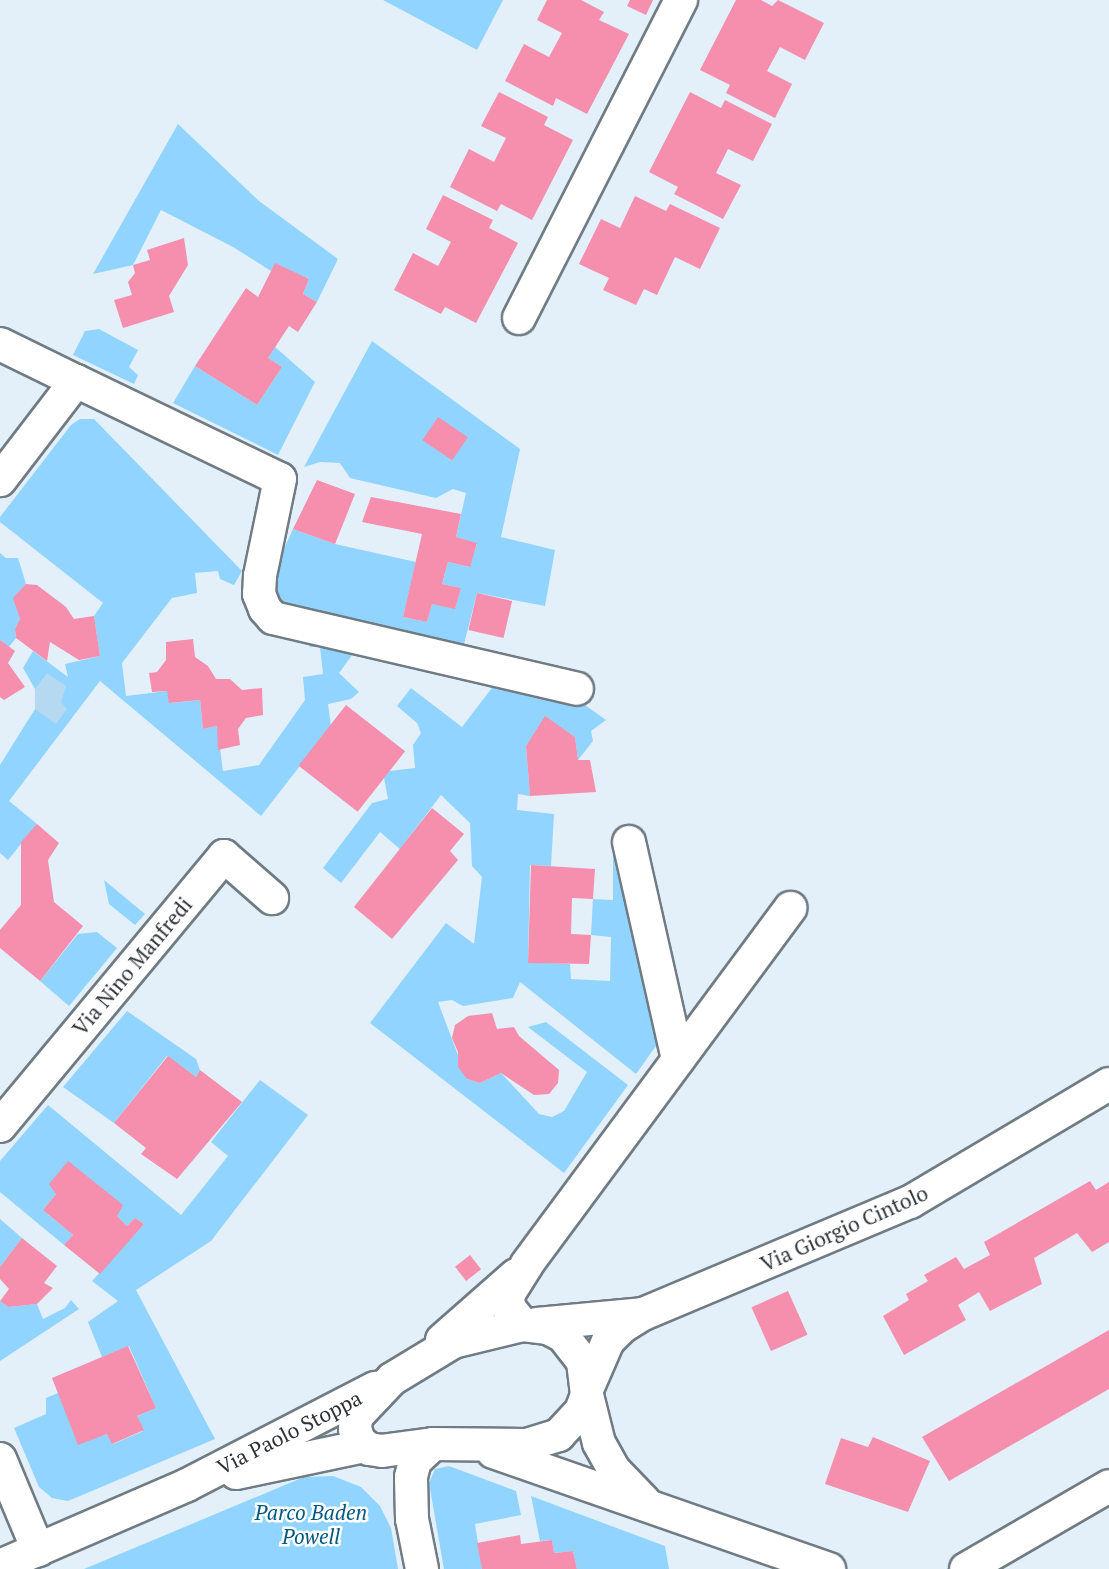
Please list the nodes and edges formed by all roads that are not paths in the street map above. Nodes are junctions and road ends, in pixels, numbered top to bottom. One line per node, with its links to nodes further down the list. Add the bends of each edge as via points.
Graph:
1 (681, 0): 2 (street)
2 (519, 318)
3 (0, 344): 4 (street)
4 (76, 381): 5 (street); 6 (street, via 280,478 259,594 273,618)
5 (0, 480)
6 (577, 689)
7 (629, 842): 10 (street)
8 (272, 898): 12 (street, Via Nino Manfredi, via 224,856)
9 (790, 908): 10 (street)
10 (678, 1060): 13 (street)
11 (1109, 1083): 14 (street, Via Giorgio Cintolo, via 910,1202)
12 (0, 1126)
13 (527, 1264): 15 (street, via 508,1295 509,1308); 16 (street)
14 (643, 1314): 15 (street, Via Giorgio Cintolo); 17 (street, Via Giorgio Cintolo, via 608,1341)
15 (527, 1325): 16 (street, Via Giorgio Cintolo, via 453,1342); 17 (street, via 555,1332 575,1347 583,1362)
16 (403, 1371): 20 (street, via 356,1417 356,1436); 22 (street, Via Paolo Stoppa)
17 (587, 1391): 19 (street, Via Giorgio Cintolo, via 581,1411 559,1435 527,1445); 24 (street, via 599,1443 614,1470)
18 (433, 1444): 19 (street, Via Paolo Stoppa); 20 (street, Via Paolo Stoppa, via 382,1451); 25 (street, via 415,1461)
19 (471, 1445): 24 (street)
20 (365, 1447): 22 (street, Via Paolo Stoppa); 25 (street, via 388,1475)
21 (0, 1459): 26 (street)
22 (187, 1485): 26 (street, Via Paolo Stoppa)
23 (1109, 1486): 30 (street)
24 (653, 1508): 29 (street)
25 (412, 1519): 28 (street)
26 (38, 1550): 27 (street, Via Paolo Stoppa)
27 (0, 1566)
28 (422, 1569)
29 (829, 1569)
30 (966, 1569)

